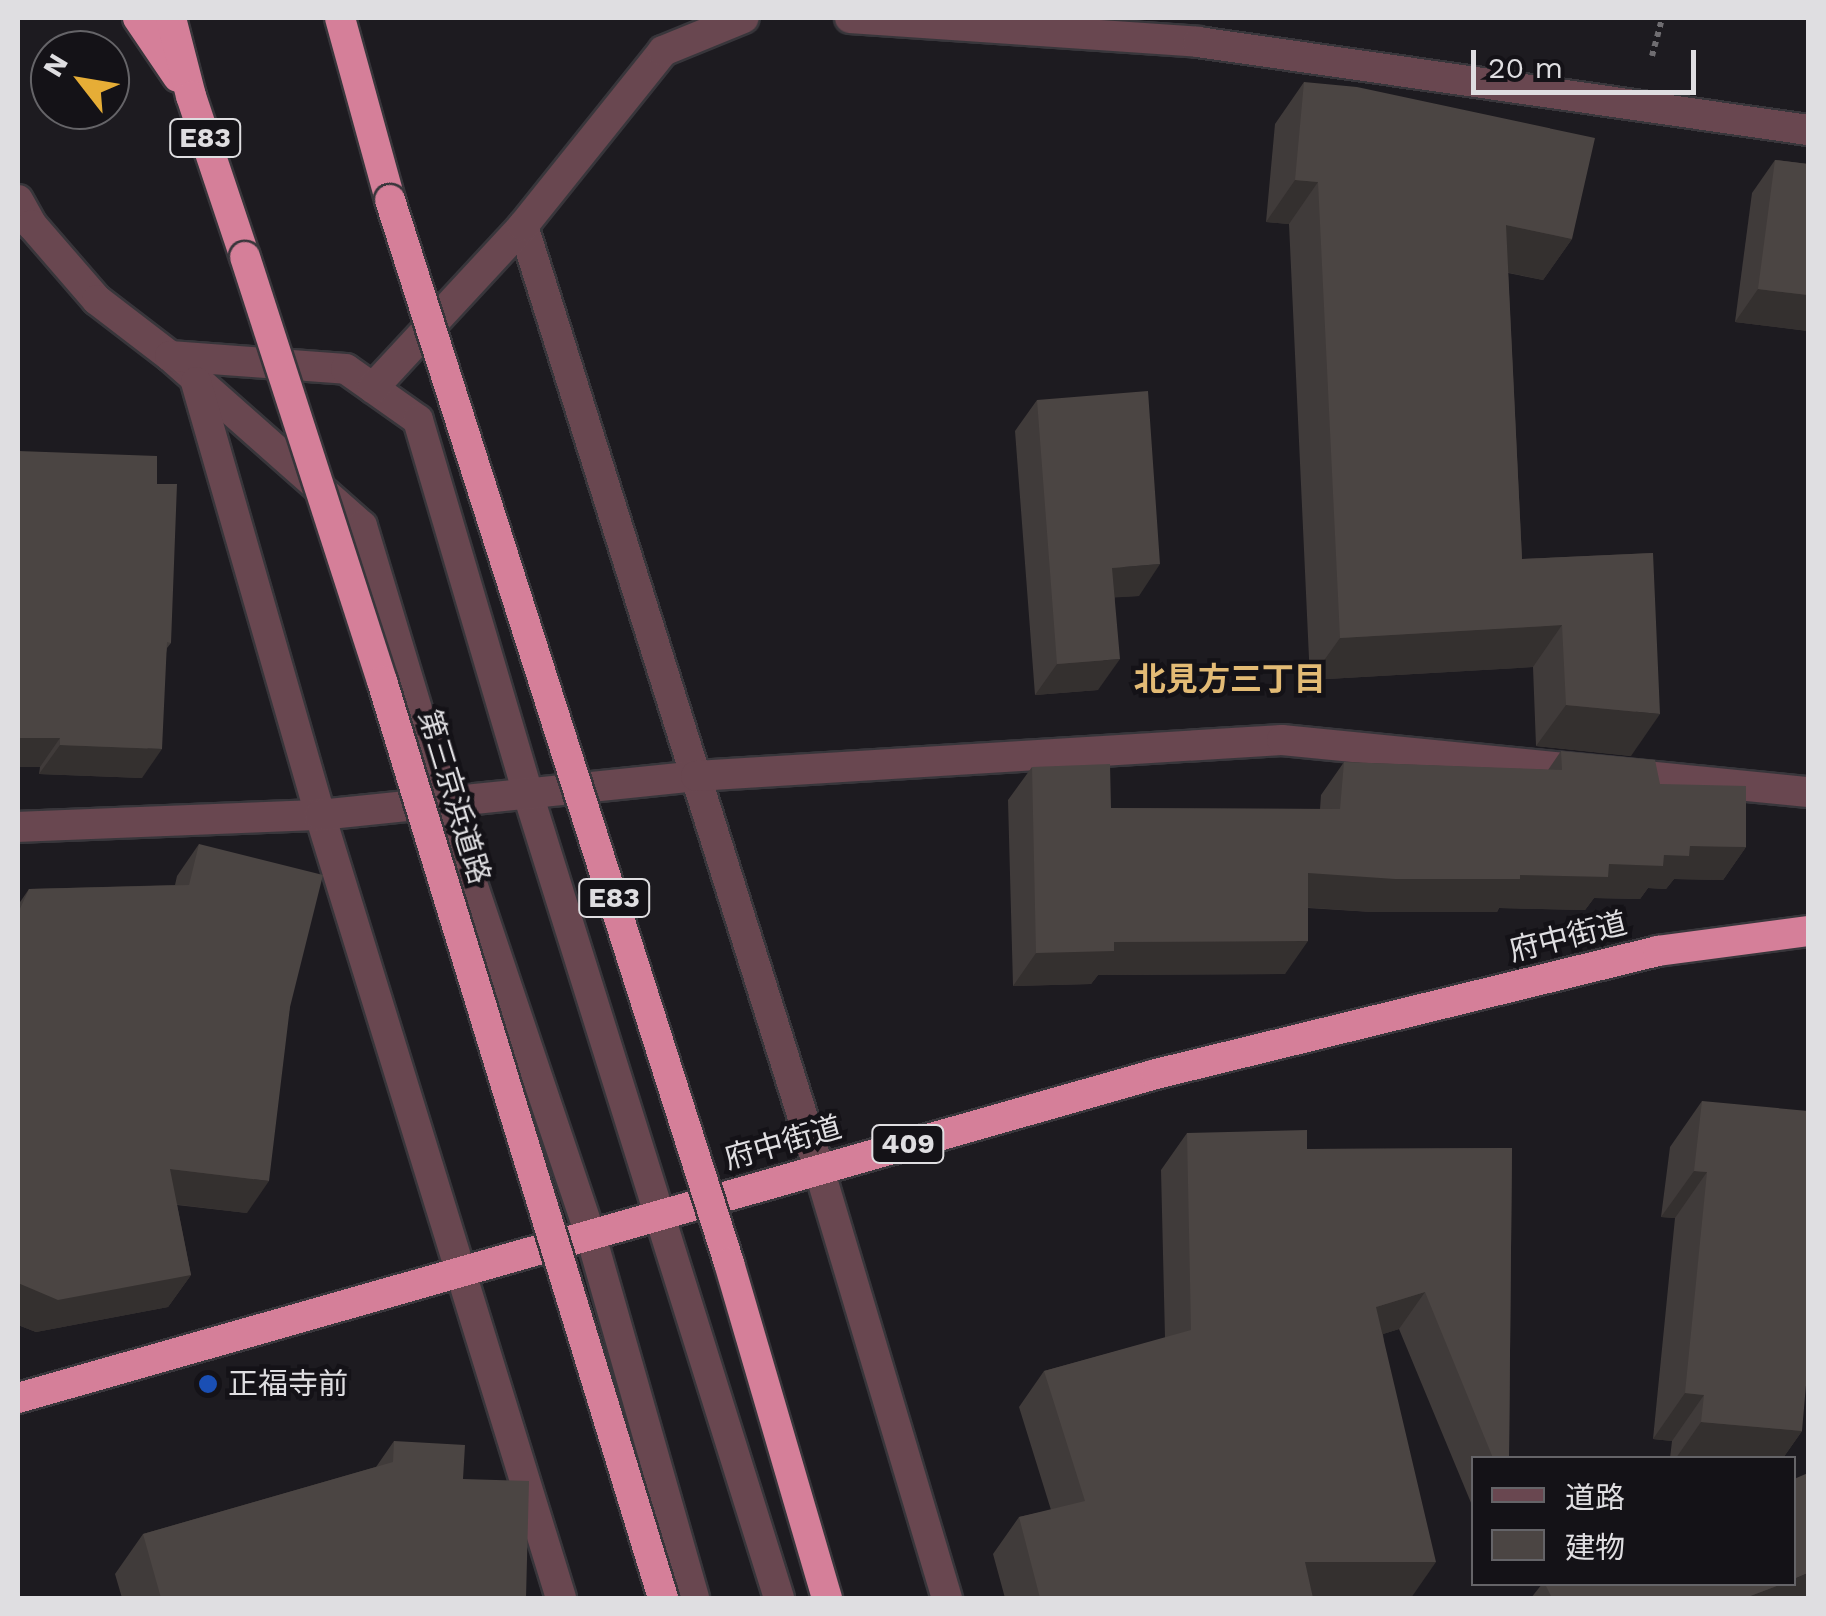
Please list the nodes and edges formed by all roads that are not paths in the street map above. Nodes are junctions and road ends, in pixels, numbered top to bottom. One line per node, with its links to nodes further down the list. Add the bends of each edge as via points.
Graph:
1 (138, 18): 7 (highway)
2 (170, 18): 7 (highway, 第三京浜道路 / E83)
3 (340, 18): 30 (highway, E83, bridge, via 390,200 723,1244)
4 (744, 18): 10 (street, via 663,51)
5 (860, 18): 6 (street)
6 (1195, 30): 8 (street)
7 (191, 96): 27 (highway, 第三京浜道路 / E83, bridge, via 382,681)
8 (1808, 130)
9 (18, 200): 11 (street, via 97,300)
10 (523, 226): 13 (street); 14 (street)
11 (170, 356): 12 (street); 13 (street, via 346,368)
12 (196, 382): 17 (street, via 362,526); 18 (street)
13 (373, 388): 16 (street, via 418,420)
14 (696, 776): 15 (street, via 1282,740); 16 (street); 21 (street)
15 (1808, 792)
16 (528, 794): 17 (street); 22 (street)
17 (446, 803): 18 (street); 23 (street)
18 (320, 815): 19 (street); 24 (street)
19 (18, 827)
20 (1808, 930): 21 (highway, 府中街道 / 409, via 1658,952 1156,1074)
21 (819, 1168): 22 (highway, 府中街道 / 409); 31 (street)
22 (660, 1215): 23 (highway, 府中街道 / 409); 29 (street)
23 (591, 1236): 24 (highway, 府中街道 / 409); 28 (street)
24 (462, 1274): 25 (highway, 府中街道 / 409); 26 (street)
25 (18, 1398)
26 (561, 1598)
27 (663, 1598)
28 (694, 1598)
29 (779, 1598)
30 (827, 1598)
31 (946, 1598)

